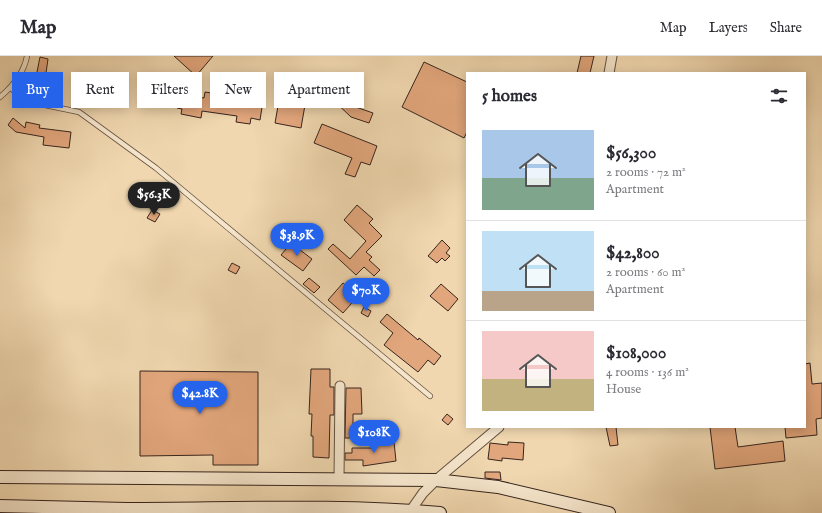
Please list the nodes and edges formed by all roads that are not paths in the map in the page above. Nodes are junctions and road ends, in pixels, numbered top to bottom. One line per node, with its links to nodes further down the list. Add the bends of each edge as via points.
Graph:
1 (27, 56): 4 (lane, via 26,66)
2 (612, 56): 3 (street)
3 (609, 72)
4 (11, 88): 5 (lane); 7 (lane, via 16,93 45,105 79,112 156,168)
5 (0, 97)
6 (340, 386): 10 (street)
7 (430, 396)
8 (498, 428): 11 (street)
9 (0, 477): 10 (street)
10 (339, 478): 11 (street)
11 (436, 480): 14 (street); 16 (street, via 498,487)
12 (0, 506): 13 (street)
13 (127, 511): 14 (street, via 297,507)
14 (410, 512): 15 (street)
15 (440, 513)
16 (609, 513)

